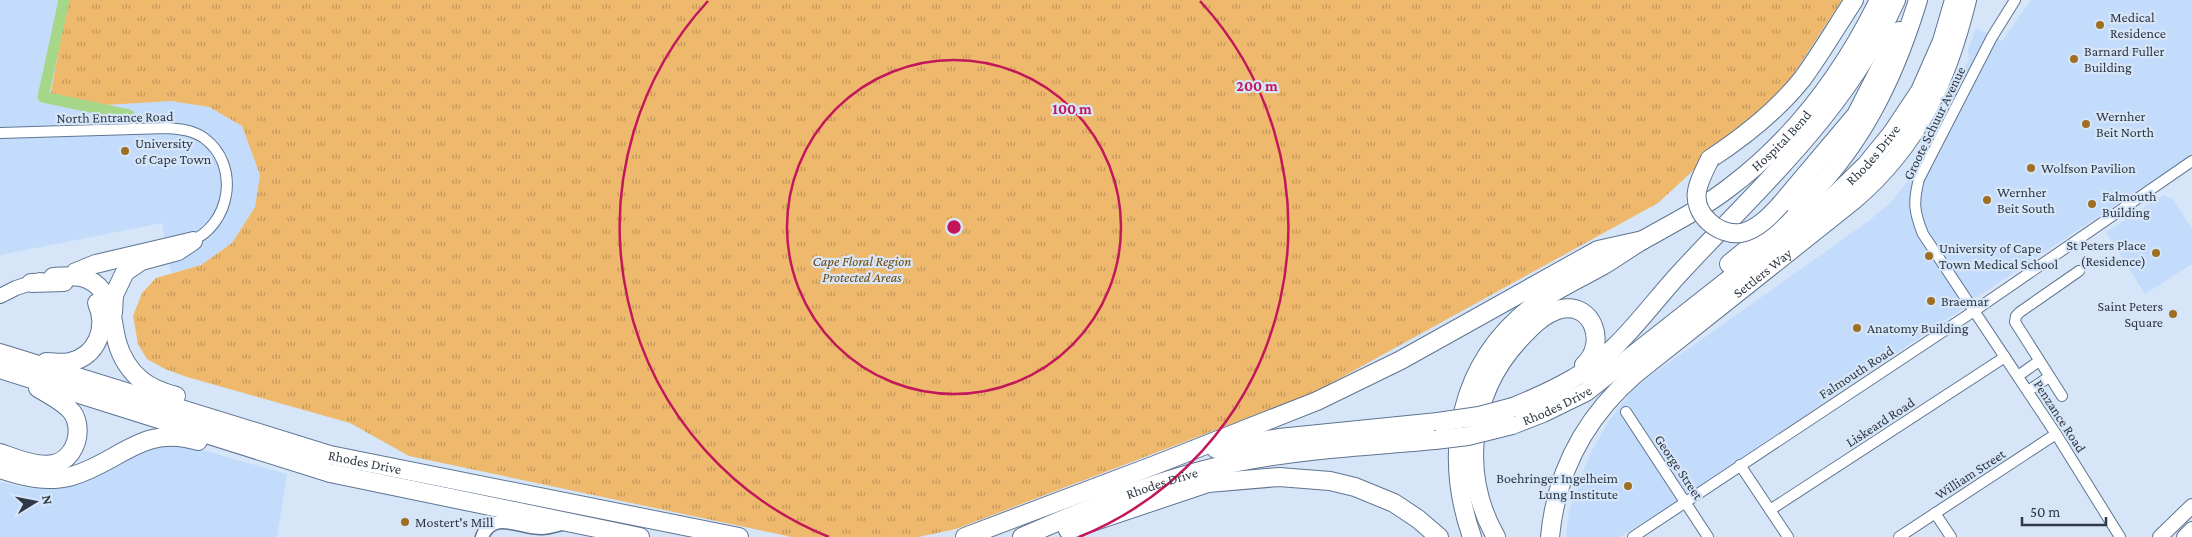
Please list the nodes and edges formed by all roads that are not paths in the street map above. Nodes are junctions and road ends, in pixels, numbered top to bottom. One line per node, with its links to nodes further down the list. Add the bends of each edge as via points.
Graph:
1 (1854, 0): 5 (highway, bridge, via 1803,77 1784,99 1762,122 1710,159 1696,193 1699,209 1710,224 1725,232 1741,233 1759,225 1781,204 1856,115)
2 (1879, 0): 12 (highway, Hospital Bend, via 1841,69 1788,136 1714,199)
3 (1896, 0): 14 (highway, via 1871,49 1836,104 1792,156)
4 (1908, 0): 14 (highway, via 1884,48 1834,124 1784,180)
5 (1917, 0): 29 (highway, via 1902,51 1877,106 1818,187 1788,216)
6 (1954, 0): 29 (highway, Rhodes Drive, via 1947,27 1911,105 1880,148 1848,184 1586,392)
7 (1967, 0): 53 (highway, Settlers Way, via 1942,81 1920,124 1900,153 1861,194 1610,397 1584,433 1566,467 1554,506)
8 (2015, 0): 18 (street, Groote Schuur Avenue, via 1961,96 1919,179 1914,196 1915,213 1923,234)
9 (0, 133): 11 (street, North Entrance Road, via 167,128 204,138 222,161 226,175 225,206 218,219)
10 (2192, 161): 18 (street, Falmouth Road)
11 (197, 238): 15 (street, North Entrance Road, via 96,270); 19 (highway, via 178,251 141,261 125,272 114,295)
12 (1643, 240): 35 (highway, Rhodes Drive, via 1598,250 1360,382); 51 (highway, via 1535,305 1505,333 1482,364 1463,409 1457,452 1460,496)
13 (2079, 271): 22 (street, via 2016,316 2017,328)
14 (1677, 276): 26 (highway, via 1600,359 1575,378)
15 (53, 277): 16 (main road); 19 (highway, via 79,276 93,282 104,294)
16 (31, 283): 17 (main road); 23 (highway, via 65,282 85,290 99,306 102,331 96,345 78,359)
17 (0, 296)
18 (1974, 311): 20 (street, Penzance Road); 36 (street, Falmouth Road)
19 (113, 319): 33 (highway, via 121,352 141,380 156,389 199,404)
20 (2005, 357): 24 (street, Penzance Road); 40 (street, Liskeard Road)
21 (1, 358): 23 (highway, Rhodes Drive)
22 (2039, 361): 24 (street); 25 (street)
23 (22, 368): 33 (highway, Rhodes Drive); 34 (highway, via 73,413 77,439 70,454 48,465)
24 (2018, 376): 27 (street, Penzance Road)
25 (2050, 377): 27 (street); 28 (street)
26 (1558, 385): 31 (highway, bridge, via 1513,407); 52 (highway, via 1586,364 1596,347 1592,323 1583,313 1568,308 1551,313 1516,343 1496,372 1481,404 1474,438 1474,473 1482,504)
27 (2028, 391): 32 (street, Penzance Road)
28 (2062, 396)
29 (1557, 406): 31 (highway, Rhodes Drive, bridge, via 1512,425 1468,436)
30 (1626, 412): 38 (street, George Street)
31 (1437, 431): 35 (highway, via 1256,441); 48 (highway, Rhodes Drive, via 1215,467 1116,500)
32 (2056, 434): 41 (street, William Street); 59 (street, Penzance Road)
33 (270, 446): 37 (highway, via 224,449 187,438 166,436 136,444 71,476 42,480); 42 (highway, Rhodes Drive, via 350,478); 46 (highway, Rhodes Drive)
34 (0, 454)
35 (1155, 465): 47 (highway, Rhodes Drive)
36 (1740, 465): 38 (street, Falmouth Road); 40 (street)
37 (0, 469)
38 (1686, 502): 54 (street, Falmouth Road); 55 (street, George Street)
39 (2192, 506): 60 (main road)
40 (1770, 510): 56 (street)
41 (1935, 513): 57 (street, William Street); 58 (street)
42 (567, 523): 44 (street, via 541,529 500,521 488,528); 45 (highway, Rhodes Drive)
43 (2192, 529): 61 (main road)
44 (482, 537)
45 (640, 537)
46 (738, 537)
47 (966, 537)
48 (1022, 537)
49 (1047, 537): 50 (highway, via 1208,483 1279,477 1321,480 1355,487 1394,503)
50 (1439, 537)
51 (1472, 537)
52 (1496, 537)
53 (1550, 537)
54 (1632, 537)
55 (1708, 537)
56 (1788, 537)
57 (1899, 537)
58 (1952, 537)
59 (2120, 537)
60 (2160, 537)
61 (2184, 537)

